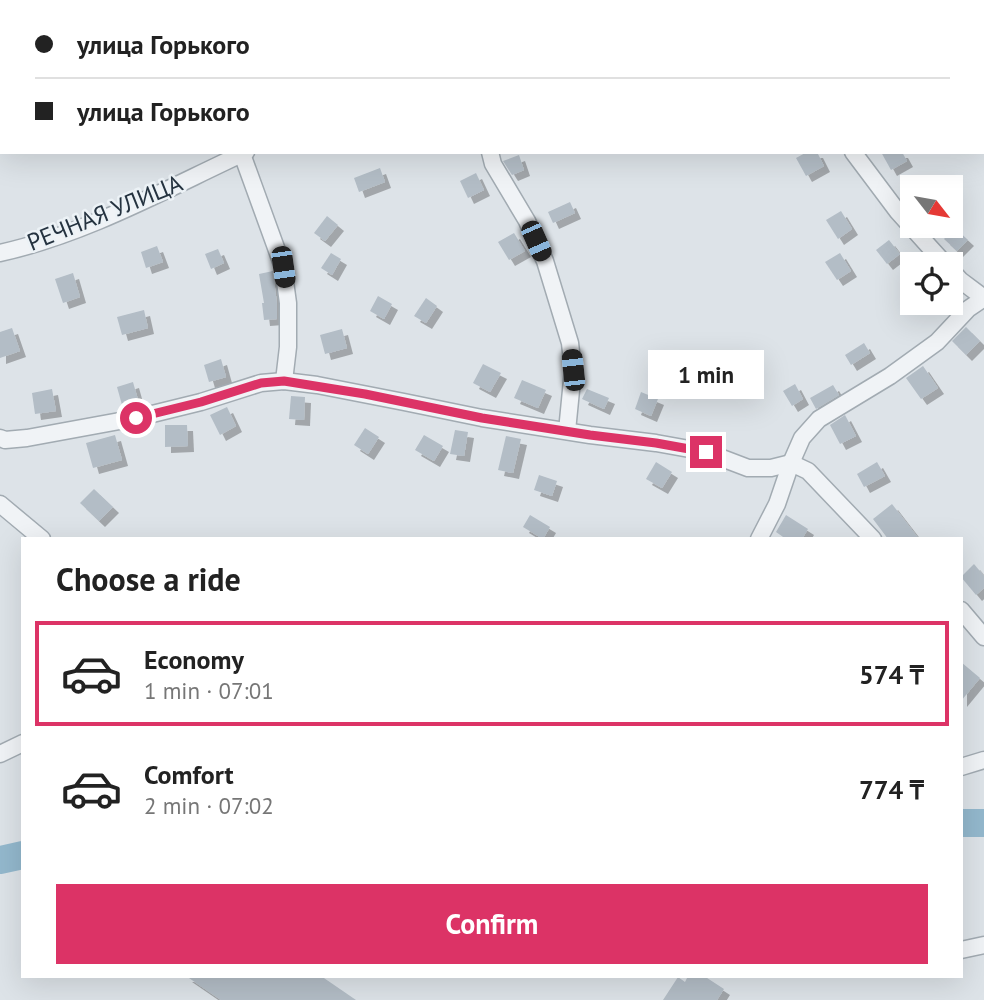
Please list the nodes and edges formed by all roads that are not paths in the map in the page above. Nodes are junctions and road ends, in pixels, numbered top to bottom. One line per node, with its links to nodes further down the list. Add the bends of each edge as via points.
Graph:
1 (242, 154): 6 (street, РЕЧНАЯ УЛИЦА, via 96,222)
2 (244, 154): 9 (street, via 283,267 288,303)
3 (490, 154): 10 (street, via 545,261 570,343 573,370)
4 (854, 154): 5 (street)
5 (935, 252)
6 (0, 253)
7 (963, 282): 8 (street)
8 (984, 299): 12 (street, via 890,376 818,419 802,438)
9 (284, 381): 10 (street); 11 (street, via 261,383 136,418 27,438)
10 (567, 431): 12 (street, via 706,452 748,468)
11 (0, 438)
12 (791, 463): 15 (street); 16 (street, via 808,471)
13 (0, 504): 14 (street)
14 (40, 537)
15 (760, 537)
16 (871, 537)
17 (963, 612): 18 (street)
18 (984, 637)
19 (21, 744): 20 (street)
20 (0, 754)
21 (984, 760): 22 (street)
22 (963, 766)
23 (984, 945): 24 (street)
24 (963, 950)

